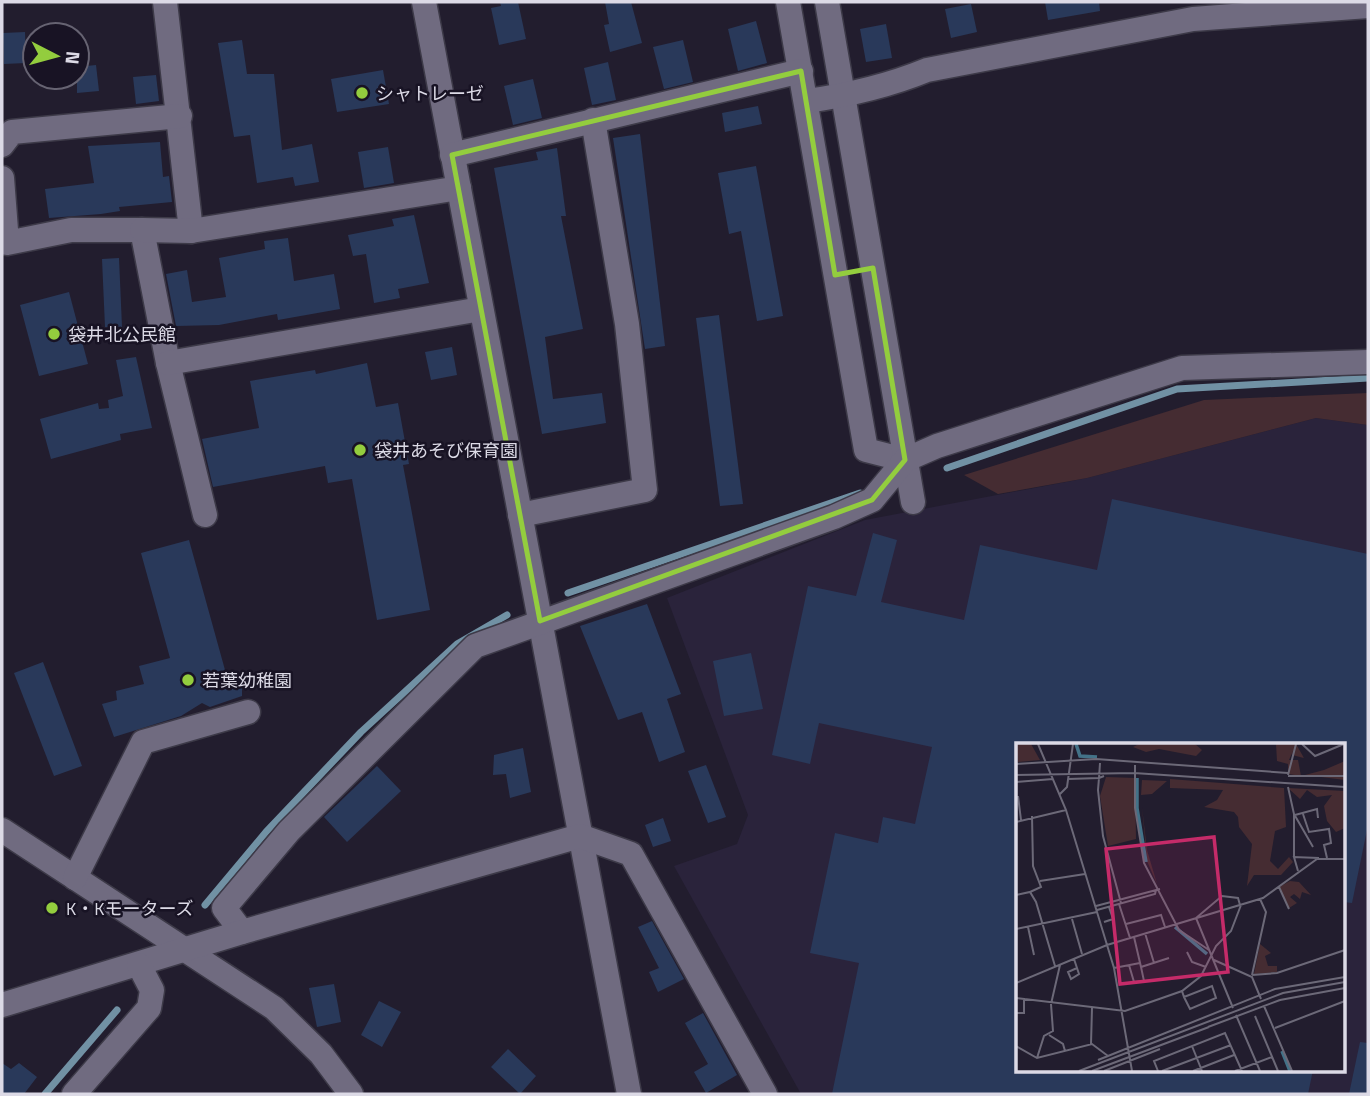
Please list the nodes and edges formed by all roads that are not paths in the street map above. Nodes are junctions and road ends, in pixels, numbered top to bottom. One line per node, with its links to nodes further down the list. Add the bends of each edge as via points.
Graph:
1 (165, 2): 9 (street)
2 (424, 2): 12 (street)
3 (788, 2): 6 (street)
4 (827, 2): 7 (street)
5 (1368, 6): 7 (street, via 1193,19 927,70)
6 (802, 71): 8 (street); 10 (street)
7 (843, 96): 8 (street); 17 (street)
8 (807, 100): 18 (street)
9 (180, 116): 11 (street, via 12,132); 16 (street)
10 (593, 120): 12 (street); 25 (street, via 627,324 645,490)
11 (2, 145)
12 (452, 155): 14 (street)
13 (2, 178): 15 (street, via 6,243 71,230)
14 (458, 188): 16 (street); 19 (street)
15 (142, 230): 16 (street); 21 (street)
16 (191, 231)
17 (873, 268): 18 (street); 22 (street)
18 (835, 275): 22 (street, via 866,450)
19 (481, 310): 21 (street); 25 (street)
20 (1368, 362): 22 (street, via 1182,368)
21 (168, 363): 24 (street)
22 (905, 460): 23 (street); 26 (street, via 873,500)
23 (913, 502)
24 (205, 515)
25 (520, 515): 26 (street)
26 (540, 621): 29 (street); 31 (street, via 475,646 289,831 224,908)
27 (248, 712): 30 (street, via 143,742)
28 (2, 830): 30 (street)
29 (580, 836): 31 (street); 37 (street); 38 (street, via 631,854)
30 (75, 878): 32 (street)
31 (242, 932): 32 (street)
32 (187, 950): 33 (street); 36 (street, via 274,1008 321,1054)
33 (139, 965): 34 (street); 35 (street, via 152,990 149,1008)
34 (2, 1005)
35 (74, 1094)
36 (351, 1094)
37 (629, 1094)
38 (765, 1094)

